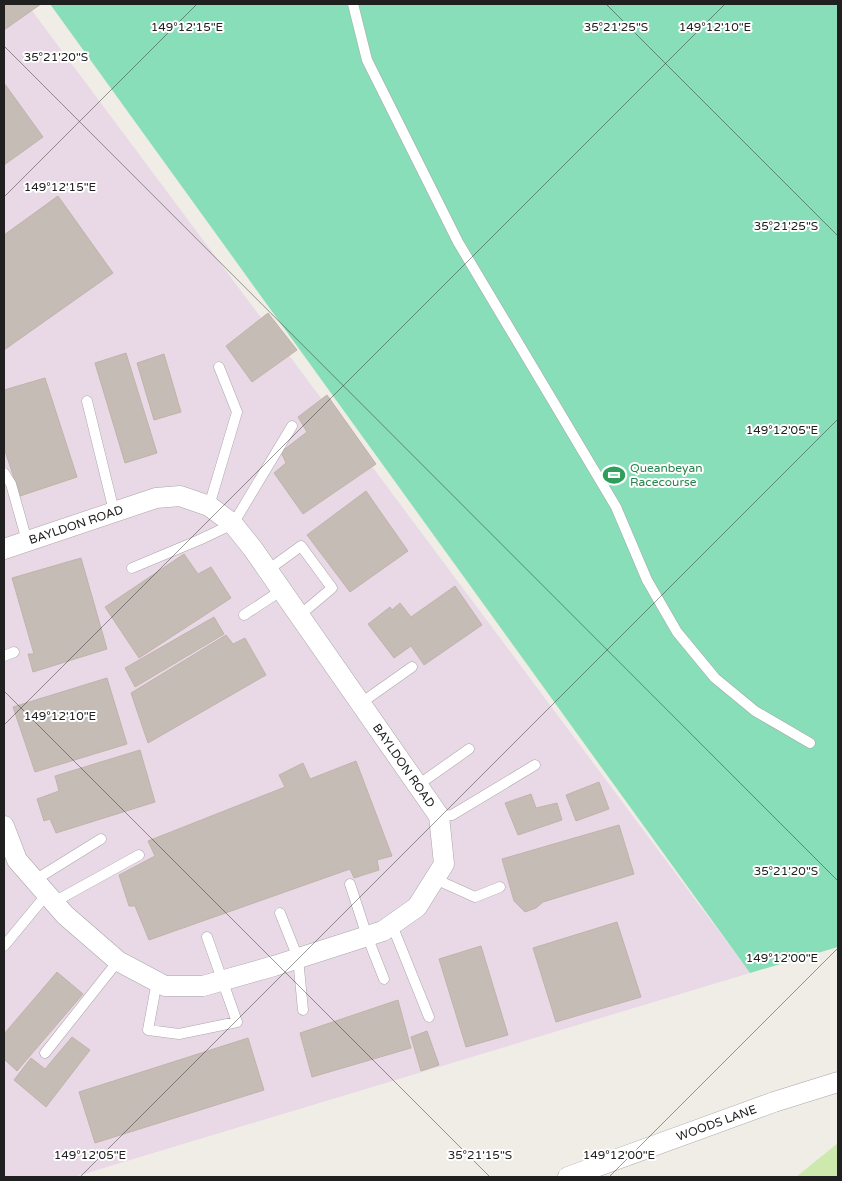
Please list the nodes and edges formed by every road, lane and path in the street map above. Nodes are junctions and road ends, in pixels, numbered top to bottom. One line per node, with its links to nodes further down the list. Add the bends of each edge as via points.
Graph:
1 (353, 4): 20 (lane, via 367,60 458,242 616,507 647,580 677,632 715,678 755,711)
2 (220, 367): 6 (lane, via 238,412)
3 (87, 401): 7 (lane)
4 (292, 426): 8 (lane)
5 (4, 473): 9 (lane, via 11,484)
6 (209, 506): 7 (street, BAYLDON ROAD, via 180,496 156,498); 8 (street, BAYLDON ROAD)
7 (114, 511): 9 (street, BAYLDON ROAD)
8 (233, 524): 11 (lane); 12 (street, BAYLDON ROAD)
9 (27, 541): 10 (street, BAYLDON ROAD)
10 (4, 548)
11 (132, 568)
12 (268, 570): 13 (street, BAYLDON ROAD); 15 (lane, via 301,546 332,588)
13 (282, 590): 14 (lane); 15 (street, BAYLDON ROAD)
14 (244, 615)
15 (300, 615): 19 (street, BAYLDON ROAD)
16 (14, 652): 17 (lane)
17 (4, 656)
18 (412, 667): 19 (lane)
19 (361, 703): 23 (street, BAYLDON ROAD)
20 (810, 743)
21 (468, 749): 23 (lane)
22 (535, 765): 24 (lane, via 452,816)
23 (418, 785): 24 (street, BAYLDON ROAD)
24 (439, 816): 28 (street, BAYLDON ROAD, via 444,864)
25 (4, 826): 31 (street, BAYLDON ROAD, via 17,860)
26 (101, 839): 31 (lane)
27 (139, 855): 31 (lane)
28 (435, 879): 30 (lane, via 475,897); 33 (street, BAYLDON ROAD, via 418,906)
29 (350, 884): 34 (lane)
30 (500, 887)
31 (45, 892): 36 (lane); 38 (street, BAYLDON ROAD, via 65,915)
32 (280, 913): 37 (lane)
33 (392, 924): 34 (street, BAYLDON ROAD); 43 (lane)
34 (367, 936): 37 (street, BAYLDON ROAD); 39 (lane)
35 (206, 937): 40 (lane)
36 (4, 946)
37 (298, 958): 40 (street, BAYLDON ROAD); 42 (lane)
38 (118, 962): 41 (street, BAYLDON ROAD); 44 (lane)
39 (384, 979)
40 (222, 980): 41 (street, BAYLDON ROAD, via 203,986 165,986); 41 (lane, via 237,1022 179,1034 148,1030)
41 (157, 981)
42 (303, 1010)
43 (429, 1017)
44 (46, 1053)
45 (838, 1082): 46 (street, WOODS LANE)
46 (568, 1177)

